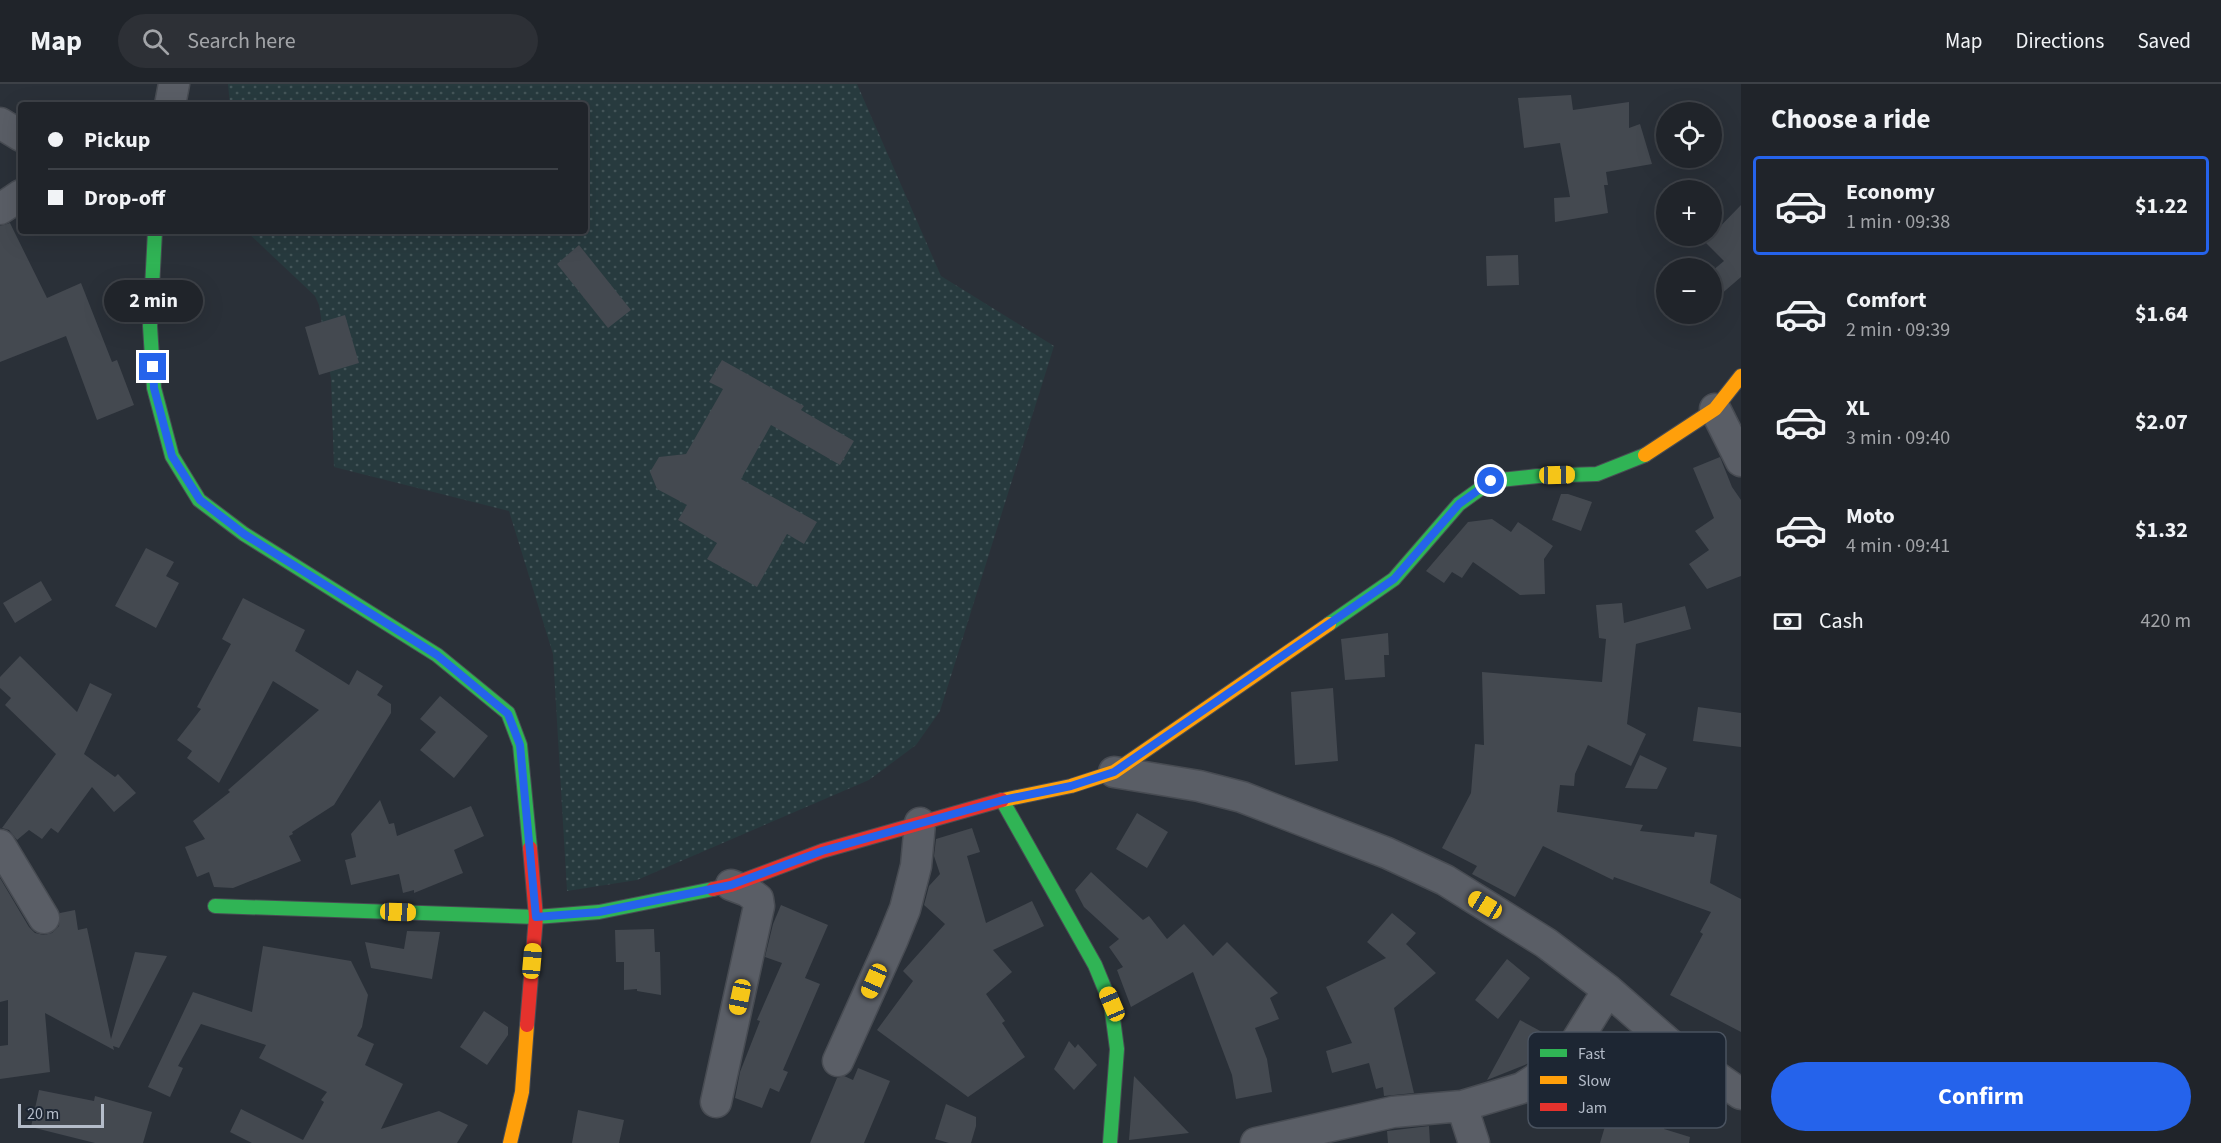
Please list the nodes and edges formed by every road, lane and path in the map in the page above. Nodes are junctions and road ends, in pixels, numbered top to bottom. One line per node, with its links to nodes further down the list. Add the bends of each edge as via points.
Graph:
1 (174, 84): 2 (street)
2 (171, 102)
3 (0, 123): 4 (street)
4 (18, 134)
5 (18, 197): 6 (street)
6 (0, 209)
7 (155, 234): 17 (street, via 150,327 154,388 172,456 208,507 244,534 437,655 508,714 520,745)
8 (1741, 376): 9 (street)
9 (1715, 409): 10 (street); 11 (street, via 1651,453 1597,474 1491,481 1459,504 1394,579)
10 (1741, 460)
11 (1114, 772): 12 (street, via 1071,786); 19 (street, via 1242,797 1387,853 1445,880 1546,943)
12 (1003, 800): 13 (street); 29 (street, via 1095,965 1112,1004 1117,1048)
13 (920, 823): 15 (street, via 822,851); 22 (street, via 916,866 905,909)
14 (0, 845): 18 (street)
15 (731, 885): 17 (street, via 599,912); 26 (street, via 753,895 759,906)
16 (215, 906): 17 (street)
17 (536, 917): 28 (street, via 522,1092)
18 (44, 918)
19 (1608, 990): 20 (street); 21 (street)
20 (1582, 1032)
21 (1656, 1032)
22 (838, 1061)
23 (1528, 1084): 27 (street)
24 (1726, 1084): 25 (street)
25 (1741, 1094)
26 (716, 1102)
27 (1462, 1106): 30 (street, via 1393,1112); 31 (street)
28 (510, 1143)
29 (1110, 1143)
30 (1257, 1143)
31 (1474, 1143)

